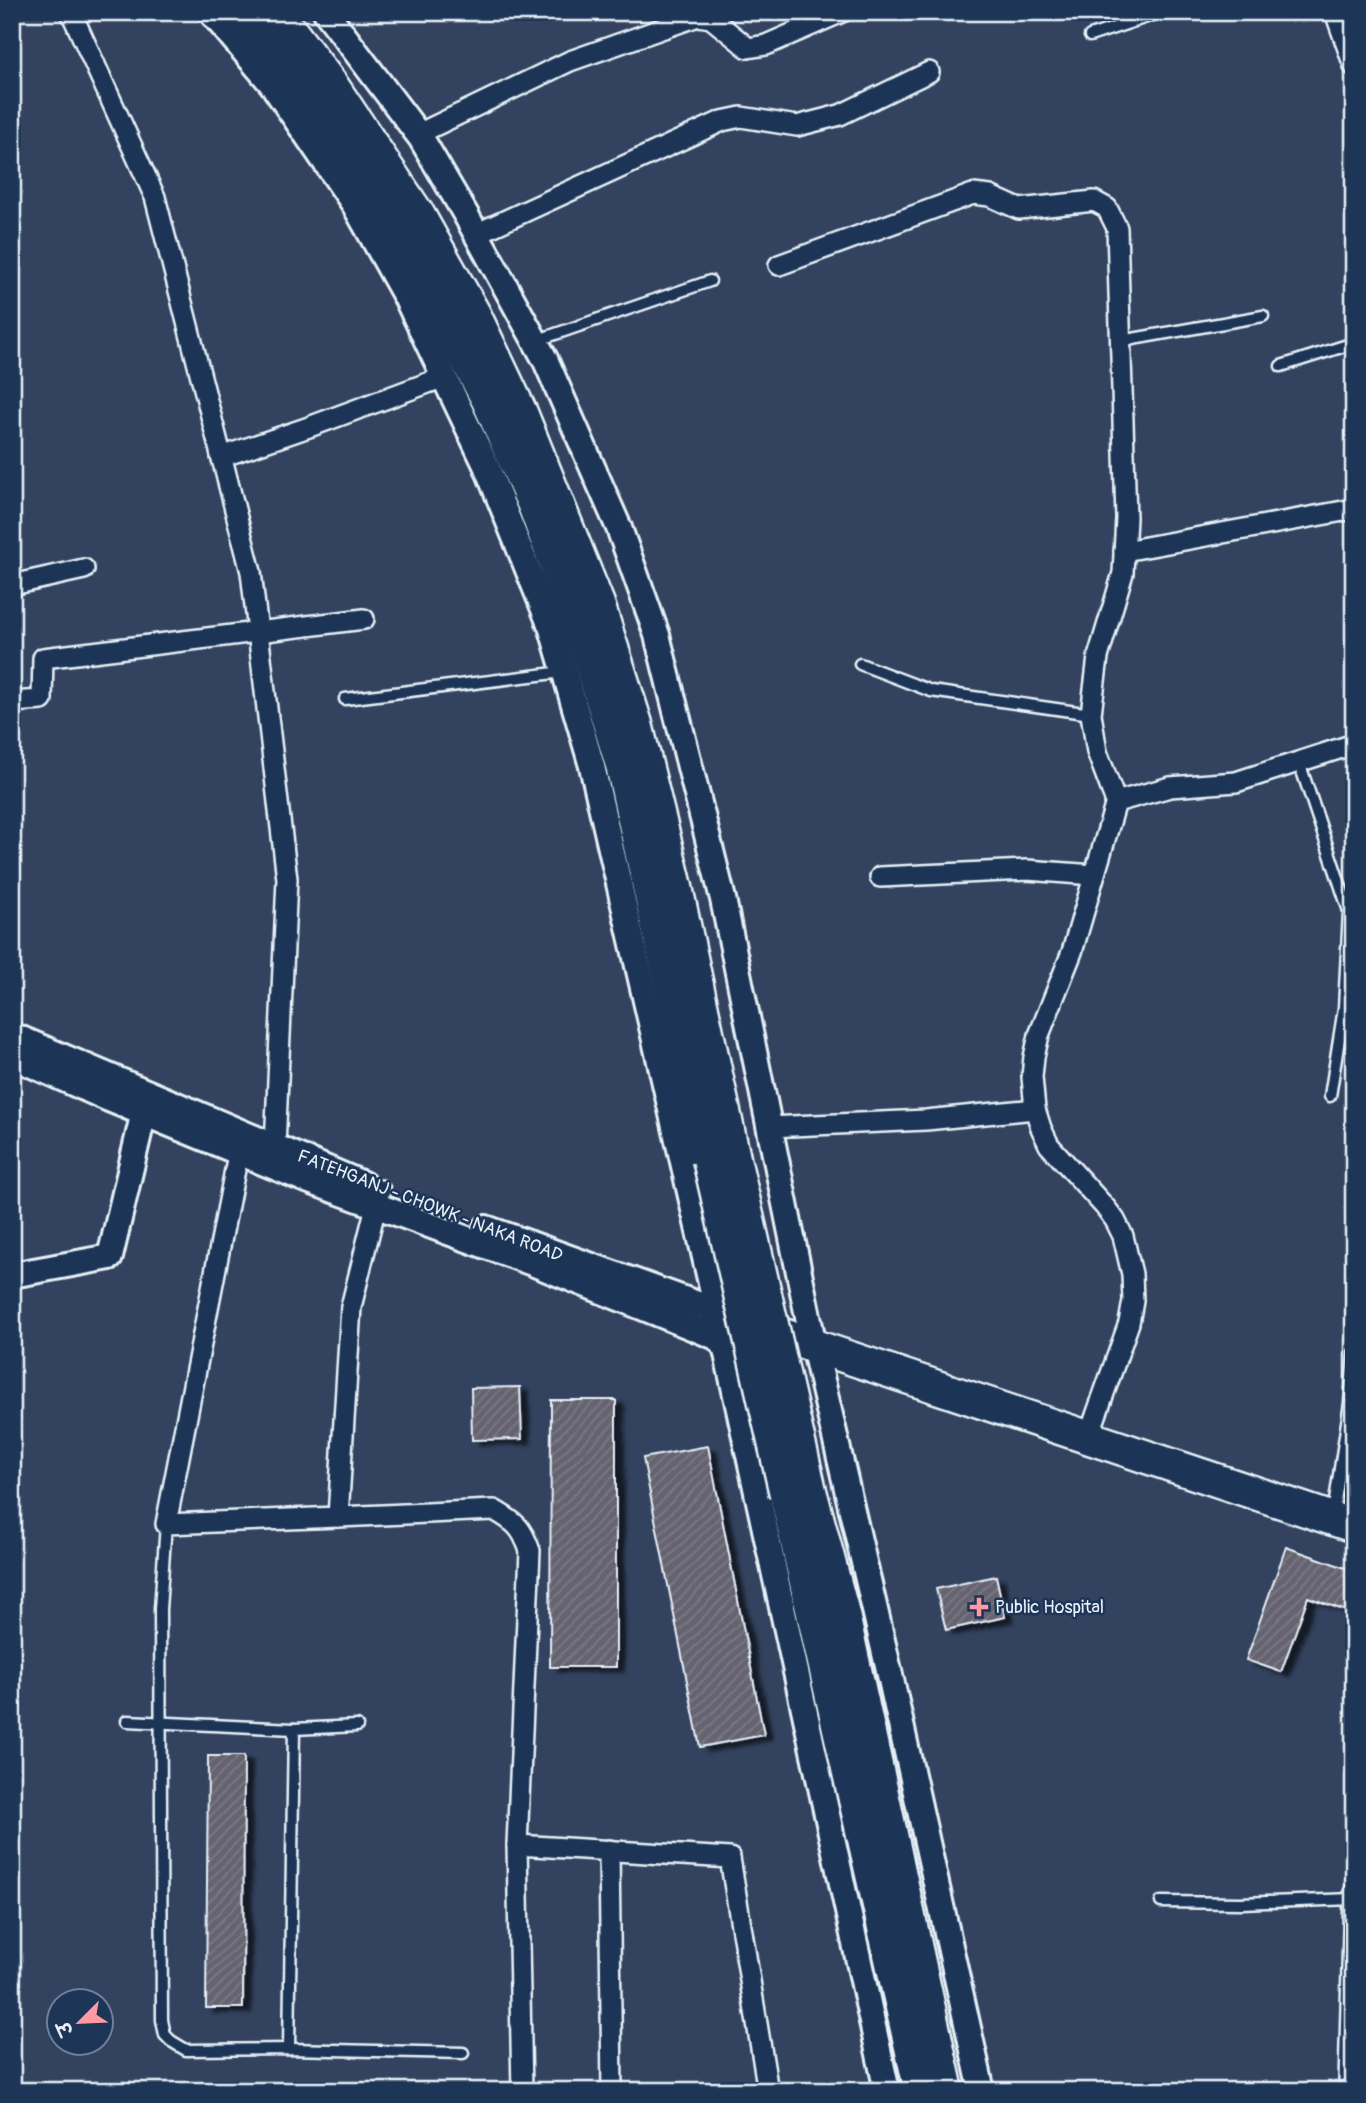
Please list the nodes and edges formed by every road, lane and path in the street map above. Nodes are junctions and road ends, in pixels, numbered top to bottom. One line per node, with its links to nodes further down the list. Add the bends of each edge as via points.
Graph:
1 (71, 12): 22 (street, via 155,197)
2 (211, 12): 21 (street, via 272,84 354,204)
3 (326, 12): 12 (street)
4 (842, 12): 12 (street, via 766,45 748,48 711,18 698,16 570,61)
5 (1162, 12): 9 (lane)
6 (1335, 12): 8 (street)
7 (256, 13): 53 (highway, bridge, via 331,84 419,216 474,314 521,413 598,604 639,738 676,887 721,1157)
8 (1348, 33): 10 (street)
9 (1090, 36)
10 (1354, 66)
11 (929, 72): 13 (street, via 840,115 797,126 741,117 722,121)
12 (418, 134): 13 (street)
13 (476, 233): 17 (street)
14 (779, 265): 18 (street, via 972,194 990,196 1019,209 1094,201 1107,208 1117,228)
15 (710, 281): 17 (lane)
16 (1263, 316): 18 (lane)
17 (535, 341): 44 (street, via 619,528 657,635 723,899)
18 (1121, 341): 24 (street)
19 (1354, 343): 20 (lane)
20 (1281, 366)
21 (444, 377): 22 (street); 30 (street, via 496,491)
22 (221, 457): 28 (street, via 251,572)
23 (1354, 509): 24 (street)
24 (1124, 551): 33 (street, via 1123,573 1098,657)
25 (84, 569): 26 (street)
26 (12, 585)
27 (364, 619): 28 (street)
28 (258, 632): 32 (street, via 43,658 42,700); 46 (street, via 287,880)
29 (860, 664): 33 (lane, via 931,691)
30 (565, 672): 31 (lane); 49 (street, via 592,766)
31 (345, 699)
32 (12, 702)
33 (1091, 714): 36 (street, via 1097,752)
34 (1354, 744): 35 (street)
35 (1299, 762): 36 (street, via 1236,782 1170,787); 41 (lane, via 1349,911 1344,1008)
36 (1116, 802): 37 (street)
37 (1094, 875): 38 (street, via 1027,870); 43 (street, via 1072,952 1039,1035 1032,1092)
38 (880, 877)
39 (12, 1035): 42 (street)
40 (12, 1056): 42 (street)
41 (1330, 1096)
42 (146, 1103): 45 (street); 48 (street, via 110,1257)
43 (1035, 1109): 44 (street, via 916,1121); 52 (street, via 1049,1145 1115,1220 1132,1274 1129,1323)
44 (769, 1127): 51 (street)
45 (240, 1143): 46 (street, FATEHGANJ - CHOWK - NAKA ROAD); 47 (street, via 304,1179); 56 (street)
46 (275, 1147): 47 (street, FATEHGANJ - CHOWK - NAKA ROAD)
47 (379, 1198): 49 (street, FATEHGANJ - CHOWK - NAKA ROAD); 54 (street, via 351,1307)
48 (12, 1275)
49 (721, 1325): 51 (highway, FATEHGANJ - CHOWK - NAKA ROAD); 73 (street)
50 (1354, 1353): 55 (lane)
51 (816, 1357): 52 (highway); 57 (highway); 76 (street)
52 (1088, 1438): 55 (highway)
53 (798, 1493): 74 (highway); 75 (highway, via 842,1610)
54 (338, 1517): 56 (street); 62 (street, via 494,1510 513,1520 524,1534 530,1551)
55 (1343, 1522)
56 (166, 1524): 59 (lane)
57 (1354, 1542)
58 (127, 1721): 59 (lane)
59 (160, 1723): 61 (lane); 67 (lane, via 162,2020 166,2035 186,2050)
60 (357, 1726): 61 (lane)
61 (294, 1729): 67 (lane)
62 (517, 1845): 63 (street); 70 (street)
63 (609, 1850): 71 (street); 72 (street, via 730,1858)
64 (1354, 1893): 65 (street)
65 (1354, 1899): 66 (lane); 69 (street)
66 (1161, 1902)
67 (289, 2049): 68 (lane)
68 (463, 2053)
69 (1349, 2082)
70 (522, 2091)
71 (612, 2091)
72 (768, 2091)
73 (887, 2091)
74 (921, 2091)
75 (947, 2091)
76 (982, 2091)

